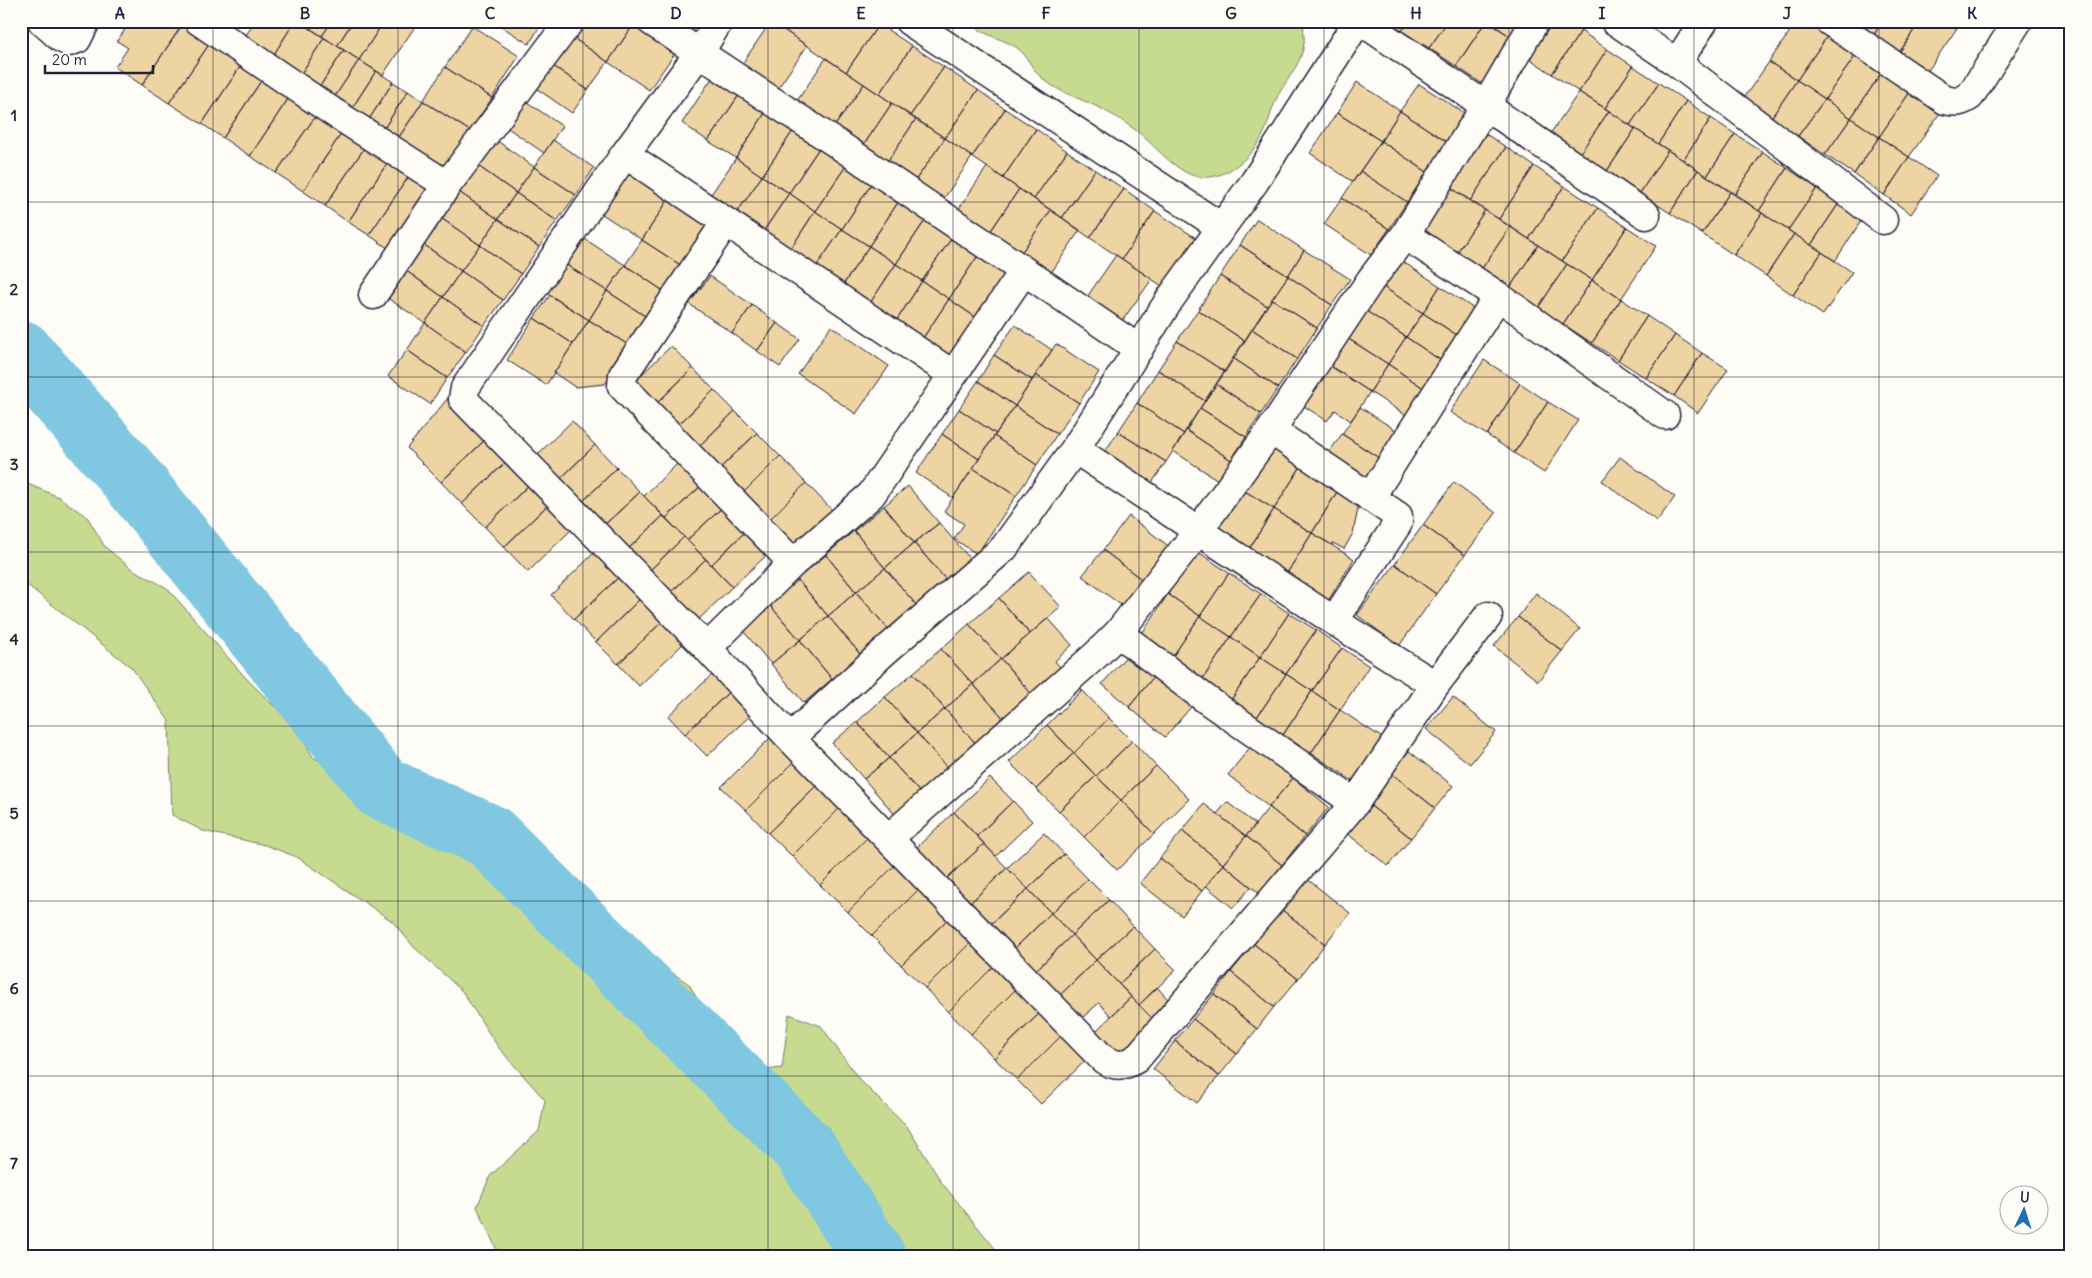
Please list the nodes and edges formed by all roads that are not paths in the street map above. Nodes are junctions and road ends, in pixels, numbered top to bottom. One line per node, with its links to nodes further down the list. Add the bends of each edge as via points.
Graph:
1 (42, 21): 2 (street, via 69,42 77,39)
2 (86, 21)
3 (199, 21): 14 (street)
4 (570, 21): 19 (street)
5 (651, 21): 15 (street)
6 (719, 21): 15 (street)
7 (909, 21): 23 (street)
8 (1359, 21): 17 (street); 23 (street, via 1255,182)
9 (1535, 21): 17 (street)
10 (1615, 21): 16 (street)
11 (1704, 21): 16 (street)
12 (1829, 21): 13 (street, via 1945,100 1955,103 1970,96)
13 (2018, 21)
14 (227, 29): 19 (street, via 333,112)
15 (699, 52): 18 (street); 25 (street)
16 (1677, 63): 21 (street)
17 (1485, 107): 20 (street); 24 (street)
18 (625, 154): 22 (street); 39 (street, via 465,388 463,399)
19 (447, 185): 26 (street)
20 (1646, 215)
21 (1883, 220)
22 (726, 222): 29 (street); 35 (street, via 623,375 622,386)
23 (1220, 227): 28 (street)
24 (1405, 235): 27 (street); 31 (street, via 1370,281)
25 (1024, 272): 28 (street); 29 (street)
26 (373, 295)
27 (1498, 296): 30 (street); 33 (street)
28 (1139, 349): 32 (street)
29 (952, 374): 35 (street, via 871,496)
30 (1665, 415)
31 (1272, 430): 33 (street); 34 (street)
32 (1075, 449): 34 (street); 41 (street, via 1004,548)
33 (1370, 498): 37 (street, via 1395,512 1398,523)
34 (1199, 530): 37 (street); 38 (street)
35 (793, 563): 39 (street)
36 (1488, 616): 40 (street)
37 (1334, 622): 40 (street)
38 (1118, 633): 42 (street, via 1207,700); 43 (street)
39 (707, 648): 41 (street)
40 (1436, 685): 42 (street)
41 (790, 738): 43 (street)
42 (1355, 802): 43 (street, via 1136,1059 1125,1065 1103,1059)
43 (890, 838)

